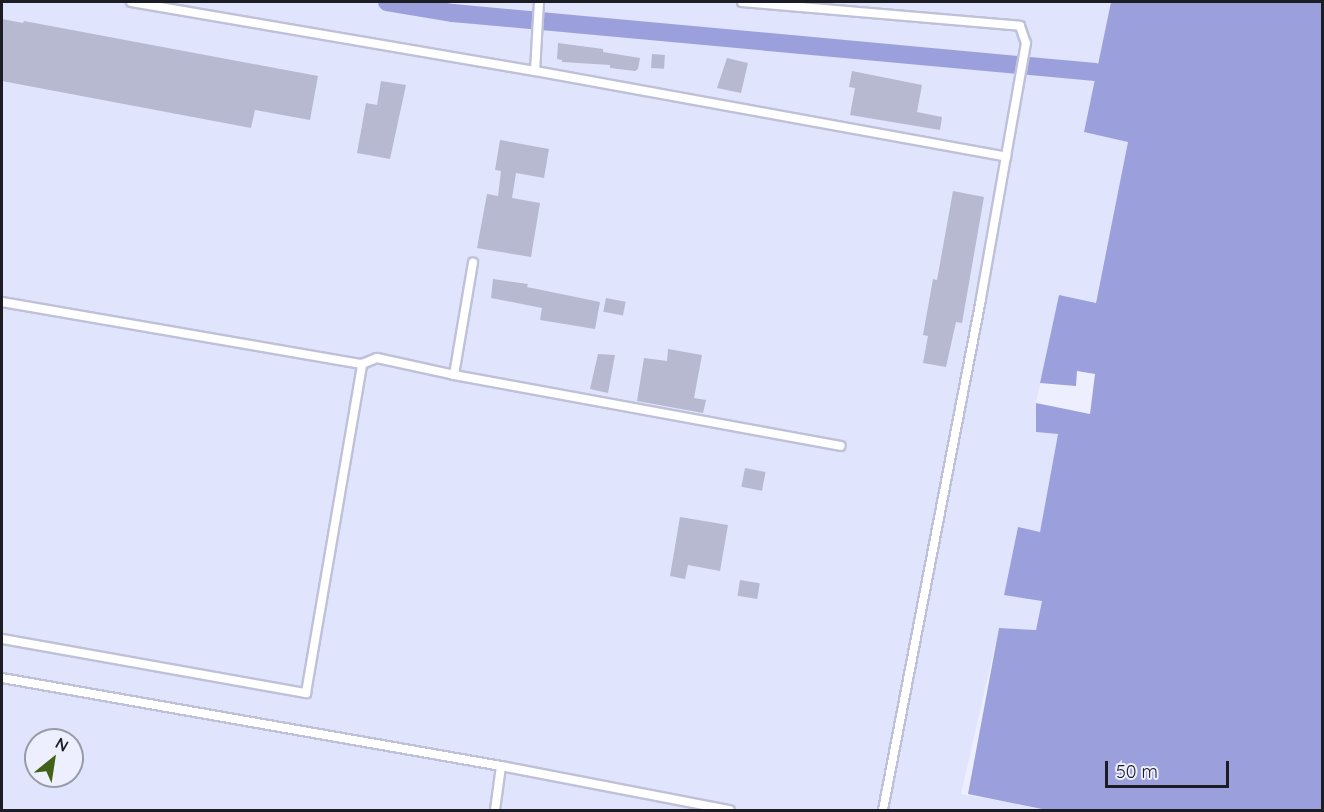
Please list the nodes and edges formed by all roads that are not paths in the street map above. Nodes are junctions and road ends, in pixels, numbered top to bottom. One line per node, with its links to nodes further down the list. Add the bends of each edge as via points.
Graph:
1 (131, 2): 4 (lane)
2 (539, 2): 4 (lane)
3 (742, 2): 5 (lane, via 1020,26 1026,42)
4 (535, 69): 5 (lane)
5 (1006, 157): 16 (lane)
6 (473, 263): 9 (lane)
7 (2, 302): 8 (lane)
8 (362, 364): 9 (lane, via 377,358); 11 (lane, via 306,693)
9 (454, 375): 10 (lane)
10 (841, 446)
11 (2, 639)
12 (2, 678): 13 (lane)
13 (501, 766): 14 (lane); 15 (lane)
14 (495, 810)
15 (730, 810)
16 (884, 810)

